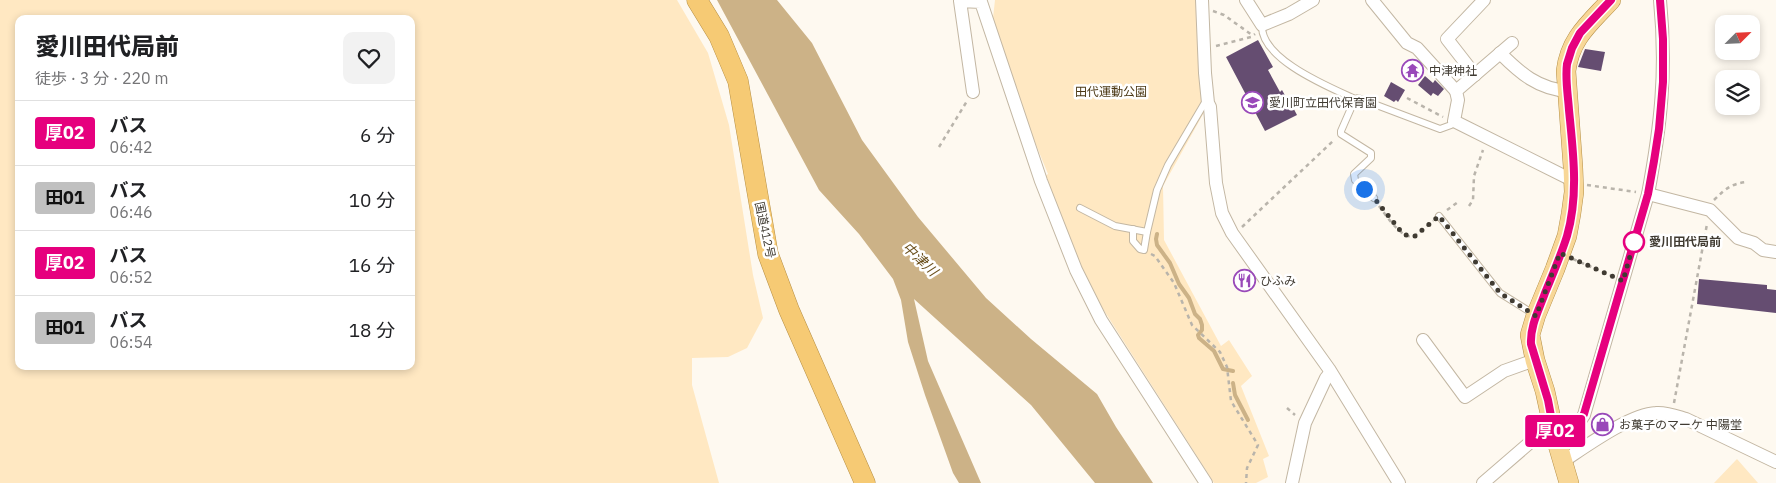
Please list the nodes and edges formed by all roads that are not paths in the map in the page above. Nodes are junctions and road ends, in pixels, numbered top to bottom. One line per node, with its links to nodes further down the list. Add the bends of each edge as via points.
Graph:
1 (697, 0): 34 (highway, 国道412号, via 738,81 768,254 789,310)
2 (1246, 0): 9 (street)
3 (1313, 0): 9 (street)
4 (1372, 0): 13 (street, via 1407,43 1417,48)
5 (1484, 0): 12 (street, via 1447,39)
6 (1611, 0): 14 (main road, via 1575,40 1567,64)
7 (1660, 0): 20 (street, via 1663,82)
8 (1202, 6): 17 (street)
9 (1262, 29): 16 (lane, via 1274,53 1287,63)
10 (1512, 43): 11 (street)
11 (1500, 53): 12 (street); 14 (street, via 1530,80)
12 (1475, 75): 13 (street)
13 (1456, 91): 18 (street, via 1458,100)
14 (1568, 91): 19 (main road)
15 (973, 92): 35 (street, via 960,2 981,2 1041,181 1076,270 1101,320)
16 (1355, 99): 18 (lane, via 1440,129 1451,126); 21 (lane, via 1341,134 1371,153 1371,158 1354,174 1355,180)
17 (1208, 103): 25 (lane, via 1204,104 1168,165 1157,190); 30 (street, via 1222,213 1233,235)
18 (1453, 122): 19 (street)
19 (1574, 182): 27 (main road, via 1570,224)
20 (1648, 194): 26 (street, via 1710,210 1738,238 1754,242 1762,250); 31 (street, via 1584,414 1571,426)
21 (1374, 198)
22 (1080, 208): 24 (lane, via 1115,226)
23 (1439, 216): 27 (lane, via 1500,293)
24 (1133, 229): 25 (lane); 25 (lane, via 1133,241 1144,250)
25 (1147, 232)
26 (1776, 252)
27 (1536, 316): 29 (main road, via 1530,336)
28 (1429, 345): 29 (street, via 1465,397 1504,371)
29 (1535, 360): 31 (main road)
30 (1330, 373): 36 (street, via 1305,423); 37 (street)
31 (1554, 432): 32 (main road); 38 (street, via 1534,439)
32 (1562, 462): 33 (street, via 1633,418 1657,412 1686,419); 39 (main road)
33 (1776, 462)
34 (865, 483)
35 (1206, 483)
36 (1292, 483)
37 (1398, 483)
38 (1483, 483)
39 (1569, 483)

